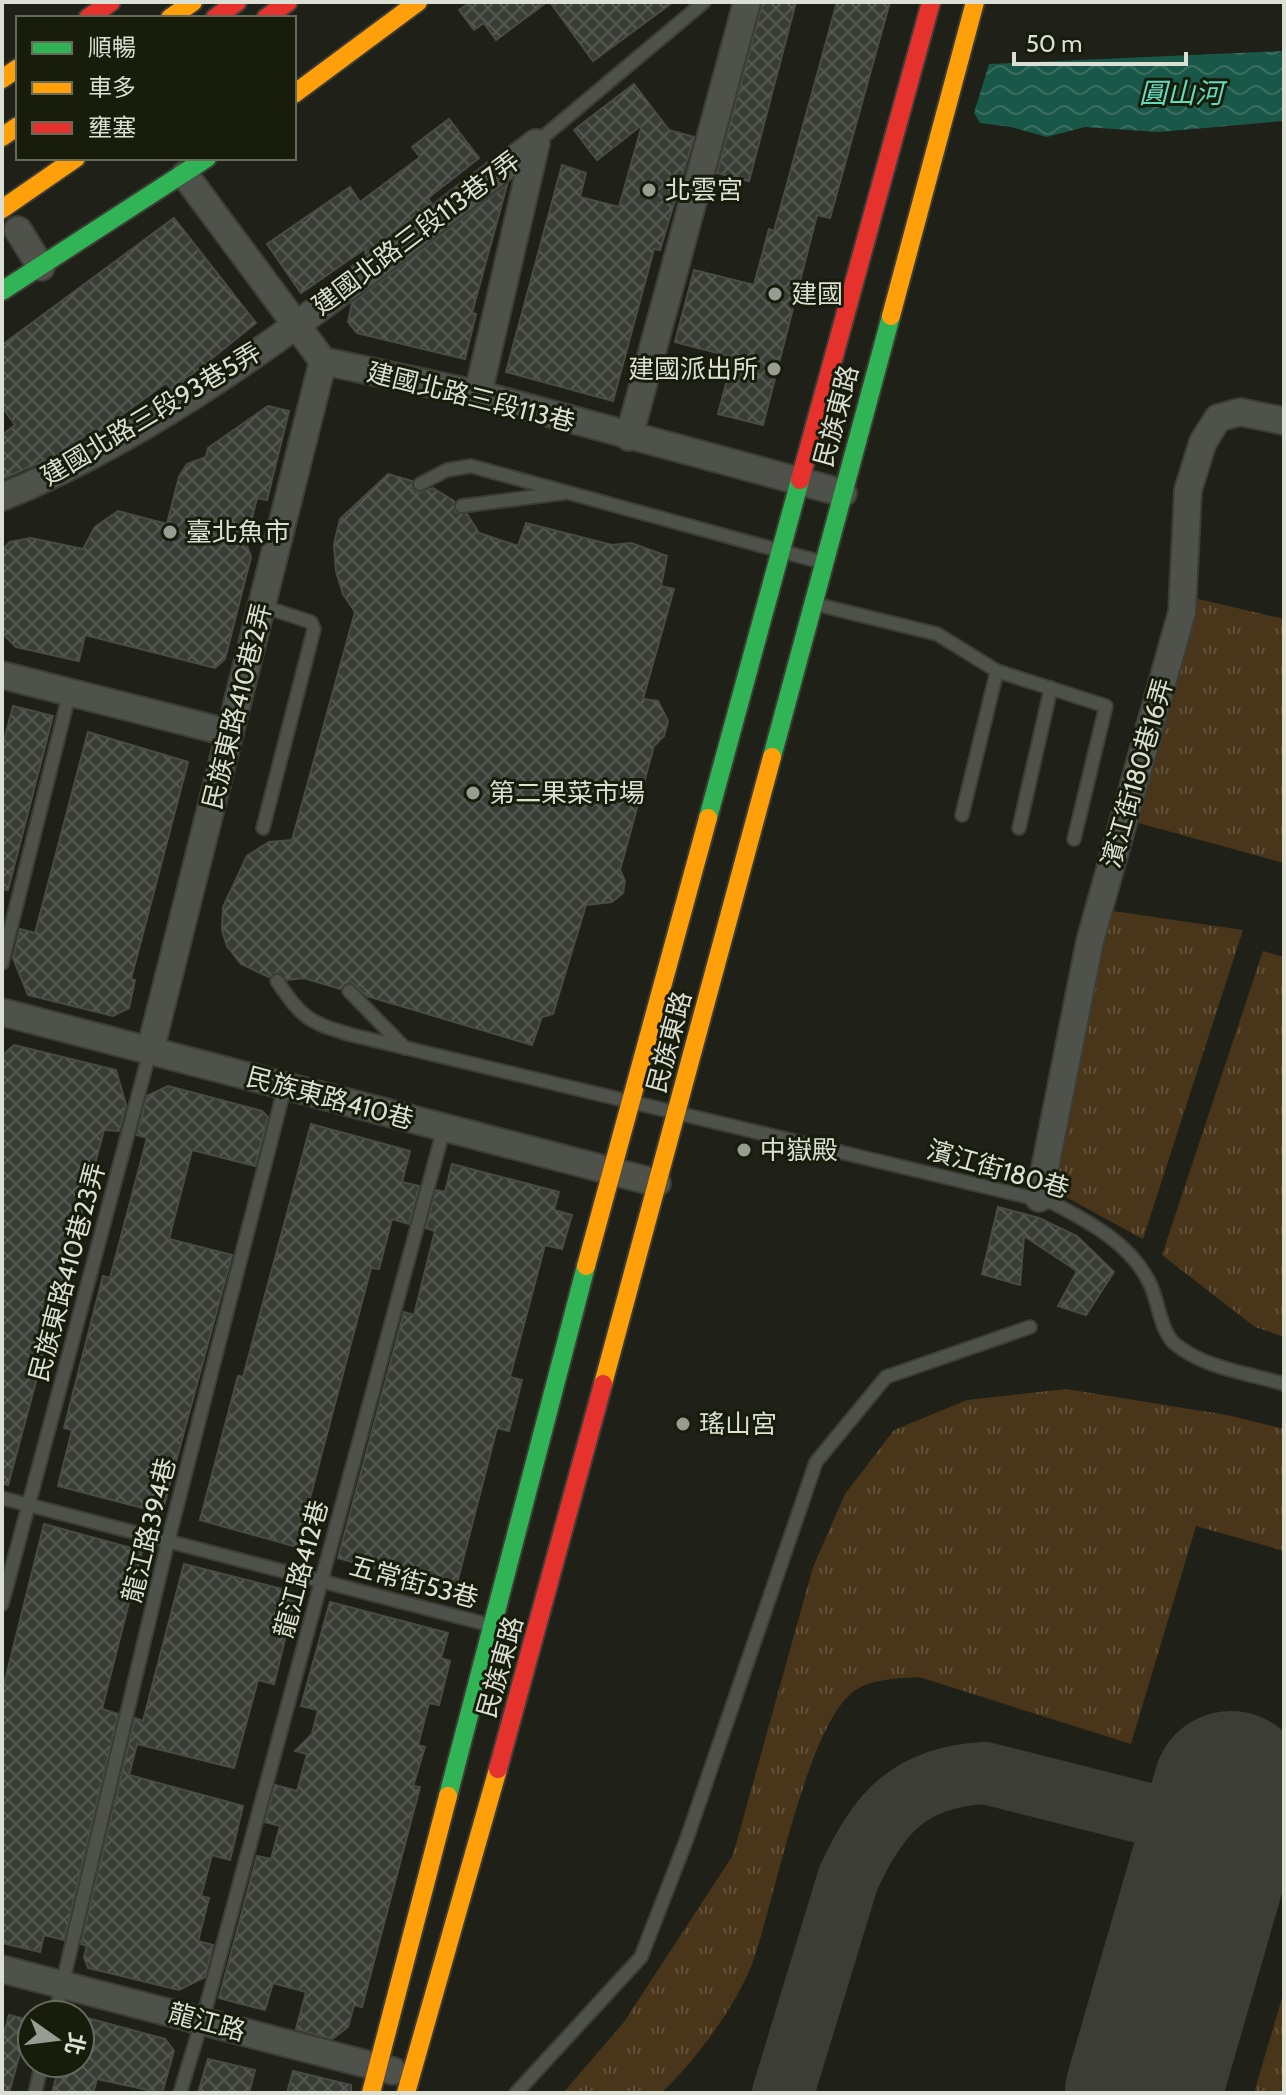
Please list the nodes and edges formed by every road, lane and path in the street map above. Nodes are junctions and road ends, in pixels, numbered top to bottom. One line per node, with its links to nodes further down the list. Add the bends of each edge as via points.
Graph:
1 (111, 2): 10 (main road)
2 (193, 2): 11 (main road)
3 (237, 2): 12 (main road)
4 (288, 2): 13 (main road)
5 (418, 2): 14 (main road)
6 (704, 2): 15 (lane)
7 (747, 2): 28 (street)
8 (931, 2): 23 (main road, 民族東路)
9 (975, 2): 23 (main road, 民族東路)
10 (91, 16)
11 (173, 16)
12 (218, 16)
13 (269, 16)
14 (296, 93)
15 (536, 143): 24 (street, 建國北路三段113巷7弄); 26 (street)
16 (73, 160): 19 (main road)
17 (204, 160): 18 (main road)
18 (185, 175): 21 (main road); 24 (street)
19 (2, 209)
20 (18, 230): 21 (street)
21 (41, 267): 22 (main road)
22 (2, 291)
23 (872, 298): 29 (main road, 民族東路); 32 (main road, 民族東路)
24 (295, 323): 25 (street); 33 (street, 建國北路三段93巷5弄, via 235,369 64,472)
25 (323, 361): 26 (street, 建國北路三段113巷); 38 (street, 民族東路410巷2弄)
26 (478, 394): 28 (street, 建國北路三段113巷)
27 (1284, 421): 60 (street, 濱江街180巷16弄, via 1240,412 1218,418 1195,466 1188,490 1182,612 1090,941)
28 (629, 437): 29 (street, 建國北路三段113巷)
29 (799, 481): 32 (street, 建國北路三段113巷); 35 (main road, 民族東路)
30 (420, 484): 31 (lane, via 447,470 471,466)
31 (570, 492): 34 (lane); 35 (lane)
32 (843, 493): 36 (main road, 民族東路)
33 (2, 497)
34 (462, 506)
35 (780, 551): 36 (lane); 55 (main road, 民族東路)
36 (824, 563): 37 (main road, 民族東路)
37 (813, 603): 39 (lane, via 937,634); 56 (main road, 民族東路)
38 (262, 606): 43 (street, 民族東路410巷2弄); 45 (lane, via 311,622 314,629)
39 (997, 671): 41 (lane); 44 (lane)
40 (2, 675): 42 (street)
41 (1051, 688): 46 (lane); 47 (lane, via 1102,703 1107,712)
42 (70, 691): 43 (street); 48 (lane)
43 (230, 733): 53 (street, 民族東路410巷2弄)
44 (962, 815)
45 (263, 828)
46 (1019, 828)
47 (1074, 839)
48 (2, 963)
49 (277, 981): 52 (lane, 濱江街180巷, via 311,1023)
50 (349, 991): 52 (lane)
51 (2, 1012): 53 (street, 民族東路410巷)
52 (406, 1049): 55 (lane, 濱江街180巷)
53 (150, 1051): 54 (street, 民族東路410巷); 64 (lane, 民族東路410巷23弄)
54 (285, 1086): 57 (street, 民族東路410巷); 65 (lane, 龍江路394巷)
55 (630, 1100): 56 (lane, 濱江街180巷); 58 (main road, 民族東路)
56 (677, 1111): 59 (main road, 民族東路); 60 (lane, 濱江街180巷)
57 (444, 1128): 58 (street, 民族東路410巷); 66 (lane, 龍江路412巷)
58 (611, 1172): 59 (street, 民族東路410巷); 68 (main road, 民族東路)
59 (657, 1183): 74 (main road, 民族東路)
60 (1039, 1198): 62 (lane, 濱江街180巷, via 1078,1215 1133,1258 1150,1283 1171,1340 1192,1357)
61 (1030, 1327): 76 (lane, via 886,1377 816,1462 641,1957)
62 (1284, 1384)
63 (2, 1498): 64 (lane, 五常街53巷)
64 (27, 1505): 65 (lane, 五常街53巷); 67 (lane, 民族東路410巷23弄)
65 (168, 1541): 66 (lane, 五常街53巷); 70 (lane, 龍江路394巷)
66 (321, 1581): 68 (lane, 五常街53巷); 72 (lane, 龍江路412巷)
67 (2, 1604)
68 (490, 1625): 73 (main road, 民族東路)
69 (2, 1969): 70 (street, 龍江路)
70 (62, 1986): 71 (lane, 龍江路394巷); 72 (street, 龍江路)
71 (59, 1999)
72 (202, 2021): 73 (street, 龍江路); 75 (lane, 龍江路412巷)
73 (374, 2080): 74 (street, 龍江路)
74 (409, 2085)
75 (180, 2093)
76 (516, 2093)

